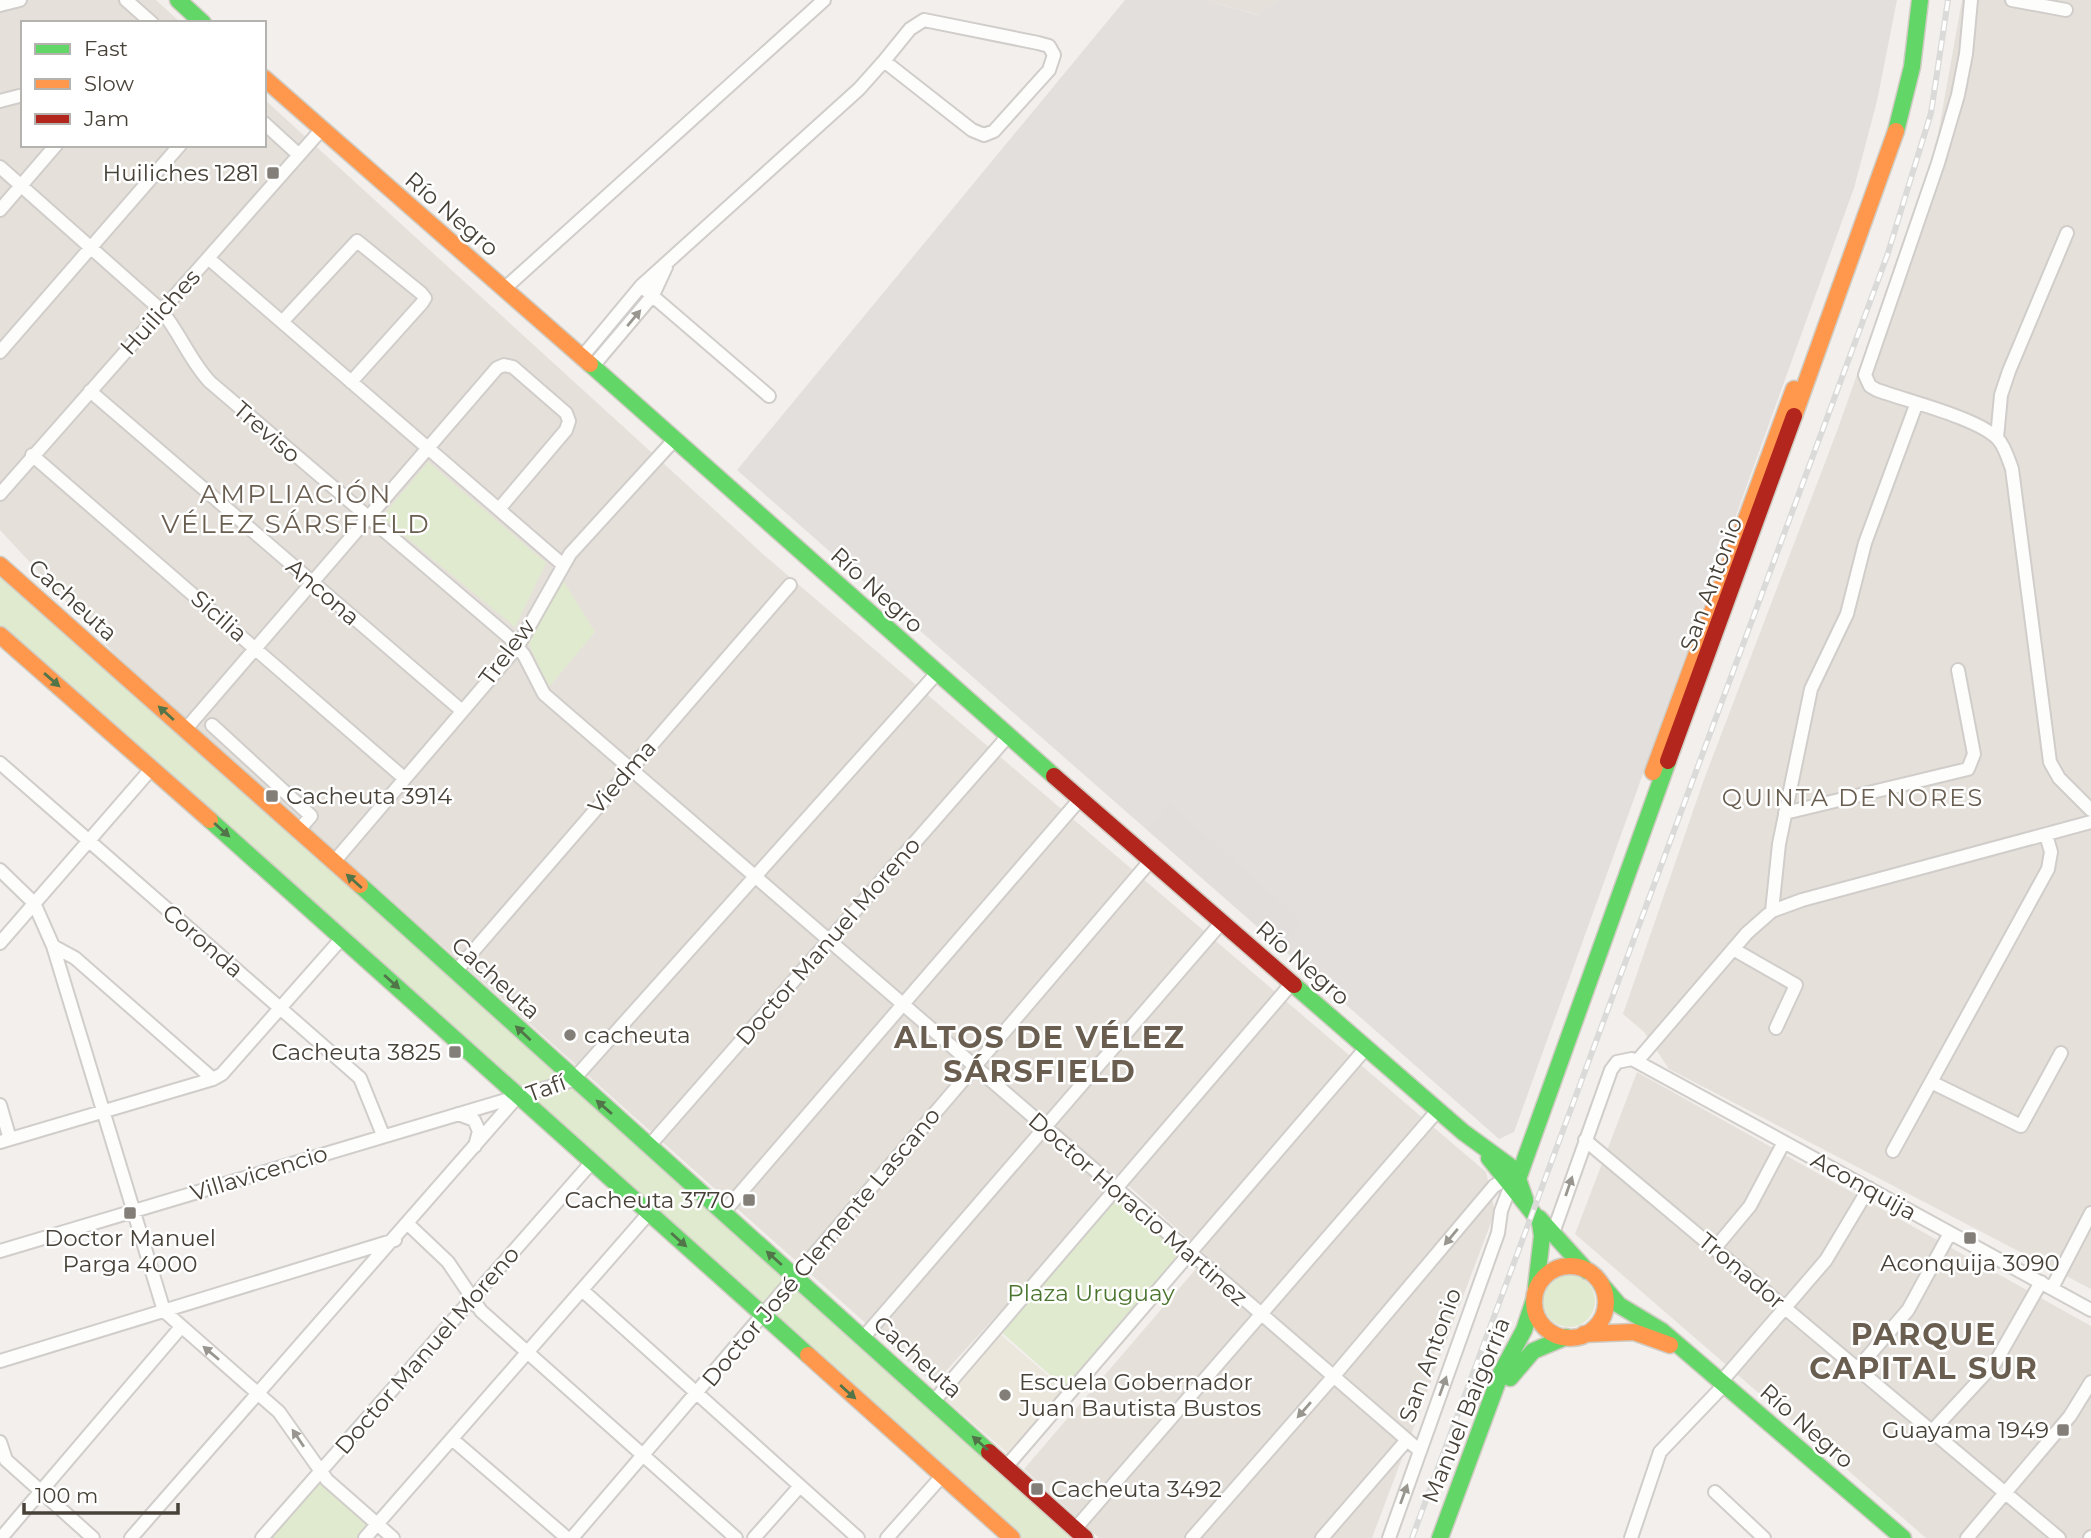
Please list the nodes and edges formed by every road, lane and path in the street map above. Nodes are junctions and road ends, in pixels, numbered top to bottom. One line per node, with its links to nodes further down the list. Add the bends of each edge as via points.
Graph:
1 (20, 0): 9 (street)
2 (126, 0): 11 (street)
3 (178, 0): 12 (street)
4 (824, 0): 30 (street)
5 (1909, 0): 110 (street, San Antonio, via 1901,74 1874,172)
6 (1920, 0): 110 (street, San Antonio, via 1912,67 1891,152 1719,629)
7 (1971, 0): 39 (street, via 1963,73 1952,118 1865,368 1870,386)
8 (2012, 0): 10 (street)
9 (0, 5)
10 (2066, 10)
11 (150, 21)
12 (201, 21)
13 (884, 61): 13 (street, via 984,135 994,131 1049,70 1054,55 1049,46 1038,43 924,20 910,29); 28 (street)
14 (266, 80): 18 (street, Río Negro)
15 (21, 96): 16 (street)
16 (0, 101)
17 (266, 125): 21 (street)
18 (321, 130): 21 (street, Huiliches); 30 (street, Río Negro)
19 (54, 147): 23 (street)
20 (178, 147): 26 (street)
21 (299, 155): 27 (street, Huiliches)
22 (0, 167): 23 (street, Treviso)
23 (21, 185): 24 (street); 26 (street, Treviso)
24 (0, 210)
25 (2067, 233): 40 (street, via 2008,371)
26 (92, 247): 32 (street, Treviso); 34 (street)
27 (208, 258): 32 (street, Huiliches); 33 (street)
28 (667, 264): 29 (street); 31 (street)
29 (642, 286): 31 (street); 35 (street)
30 (504, 289): 35 (street, Río Negro)
31 (653, 295): 35 (street, one-way to 31); 38 (street)
32 (161, 310): 37 (street, Huiliches); 46 (street, Treviso, via 210,382)
33 (282, 322): 36 (street); 36 (street, via 357,241 425,298)
34 (0, 352)
35 (588, 361): 41 (street, Río Negro)
36 (351, 382): 42 (street)
37 (90, 391): 43 (street, Huiliches); 49 (street, Ancona)
38 (769, 396)
39 (1916, 405): 40 (street, via 1975,424); 67 (street, via 1865,543 1850,607 1811,689)
40 (1997, 438): 66 (street, via 2012,469 2050,762)
41 (675, 439): 47 (street, Trelew); 55 (street, Río Negro)
42 (428, 449): 45 (street); 45 (street, via 497,368 513,367 566,412 569,422); 46 (street)
43 (32, 455): 44 (street, Huiliches); 53 (street, Sicilia)
44 (0, 494)
45 (499, 509): 47 (street)
46 (367, 518): 49 (street); 52 (street, Treviso)
47 (562, 564): 52 (street, Trelew)
48 (0, 565): 58 (street, Cacheuta, one-way to 48)
49 (312, 583): 53 (street); 56 (street, Ancona)
50 (790, 585): 63 (street, Viedma)
51 (0, 635): 62 (street, one-way to 62)
52 (518, 646): 56 (street, Trelew); 60 (street, Treviso, via 544,694)
53 (256, 647): 58 (street); 64 (street, Sicilia)
54 (1958, 670): 67 (street, via 1974,754 1968,769)
55 (937, 673): 59 (street, Río Negro); 75 (street, Tafí)
56 (461, 710): 64 (street, Trelew)
57 (212, 725): 69 (street, via 311,816)
58 (186, 730): 69 (street, Cacheuta)
59 (1008, 736): 65 (street, Río Negro); 80 (street, Doctor Manuel Moreno)
60 (603, 746): 63 (street, Doctor Horacio Martinez)
61 (0, 763): 71 (street, Coronda)
62 (152, 768): 71 (street); 79 (street, one-way to 79)
63 (630, 769): 75 (street, Doctor Horacio Martinez); 84 (street, Viedma)
64 (404, 778): 73 (street, Trelew)
65 (1080, 799): 72 (street, Río Negro); 86 (street)
66 (2091, 811): 68 (street)
67 (1785, 813): 77 (street)
68 (2087, 823): 70 (street)
69 (298, 831): 73 (street, Cacheuta)
70 (2046, 835): 77 (street); 95 (street, via 2051,852 2048,869)
71 (89, 841): 76 (street); 87 (street, Coronda)
72 (1151, 860): 78 (street, Río Negro); 92 (street, Doctor José Clemente Lascano)
73 (333, 863): 84 (street, Cacheuta, one-way to 73)
74 (0, 870): 76 (street)
75 (755, 876): 80 (street, Doctor Horacio Martinez); 94 (street, Tafí)
76 (34, 903): 81 (street); 82 (street)
77 (1772, 911): 83 (street)
78 (1222, 922): 85 (street, Río Negro); 101 (street)
79 (342, 938): 87 (street); 96 (street, one-way to 96)
80 (829, 940): 86 (street, Doctor Horacio Martinez); 106 (street, Doctor Manuel Moreno)
81 (0, 943)
82 (52, 946): 93 (street, via 75,958); 99 (street)
83 (1733, 949): 88 (street, via 1796,985); 91 (street)
84 (456, 971): 94 (street, Cacheuta, one-way to 84)
85 (1292, 983): 89 (street, Río Negro); 112 (street)
86 (902, 1004): 92 (street, Doctor Horacio Martinez); 115 (street)
87 (280, 1008): 93 (street); 102 (street, Coronda, via 365,1083)
88 (1776, 1028)
89 (1366, 1048): 98 (street, Río Negro); 124 (street)
90 (2061, 1053): 95 (street, via 2021,1126)
91 (1638, 1060): 104 (street, via 1614,1064); 105 (street, Aconquija)
92 (974, 1066): 101 (street, Doctor Horacio Martinez); 126 (street, Doctor José Clemente Lascano)
93 (213, 1079): 99 (street)
94 (573, 1080): 96 (street, Tafí); 106 (street, Cacheuta, one-way to 94)
95 (1931, 1082): 108 (street)
96 (519, 1096): 100 (street, Villavicencio); 107 (street, Tafí); 109 (street)
97 (0, 1105): 103 (street)
98 (1438, 1110): 110 (street, Río Negro); 136 (street)
99 (103, 1112): 103 (street); 113 (street)
100 (458, 1114): 102 (street, Villavicencio); 107 (street, via 474,1120 479,1131)
101 (1045, 1127): 112 (street, Doctor Horacio Martinez); 140 (street)
102 (383, 1135): 113 (street, Villavicencio)
103 (5, 1140)
104 (1585, 1140): 119 (street, one-way to 104); 122 (street, Tronador)
105 (1784, 1142): 111 (street, Aconquija); 122 (street, via 1750,1206)
106 (649, 1146): 115 (street, Cacheuta)
107 (475, 1147): 118 (street, Tafí)
108 (1893, 1151)
109 (592, 1162): 114 (street); 131 (street, Doctor Manuel Moreno)
110 (1509, 1177): 117 (street, Río Negro); 145 (street, one-way to 145, via 1494,1186); 155 (street, San Antonio, one-way to 110, via 1498,1233)
111 (1869, 1188): 120 (street, Aconquija); 132 (street, via 1836,1246)
112 (1116, 1189): 124 (street, Doctor Horacio Martinez); 150 (street)
113 (134, 1210): 123 (street, Villavicencio); 134 (street)
114 (649, 1213): 129 (street); 135 (street, one-way to 135)
115 (723, 1213): 126 (street, Cacheuta, one-way to 115)
116 (2091, 1213): 128 (street)
117 (1536, 1215): 119 (street, Río Negro); 130 (street, Río Negro, via 1542,1236)
118 (409, 1225): 121 (street, Tafí); 131 (street, via 448,1262)
119 (1553, 1233): 125 (street, Río Negro)
120 (1950, 1233): 128 (street, Aconquija); 144 (street, via 1908,1310)
121 (395, 1240): 134 (street); 149 (street, Tafí)
122 (1715, 1248): 132 (street, Tronador)
123 (0, 1251)
124 (1190, 1254): 136 (street, Doctor Horacio Martinez); 158 (street)
125 (1587, 1270): 127 (street); 130 (street, via 1557,1268 1541,1280)
126 (795, 1277): 135 (street, Doctor José Clemente Lascano); 140 (street, Cacheuta)
127 (1601, 1284): 138 (street, via 1603,1313 1596,1326); 141 (street, Río Negro, via 1619,1305 1658,1327)
128 (2046, 1285): 133 (street, Aconquija); 151 (street, via 1995,1363)
129 (582, 1290): 142 (street); 148 (street)
130 (1535, 1295): 139 (street, via 1536,1315 1545,1328); 182 (street, Manuel Baigorria)
131 (472, 1299): 142 (street); 159 (street, Doctor Manuel Moreno)
132 (1786, 1309): 144 (street, Tronador); 147 (street)
133 (2091, 1310)
134 (164, 1311): 137 (street); 143 (street)
135 (763, 1315): 148 (street, Doctor José Clemente Lascano); 160 (street, one-way to 160)
136 (1262, 1316): 145 (street, Doctor Horacio Martinez); 166 (street)
137 (181, 1327): 149 (street, one-way to 137); 162 (street)
138 (1584, 1334): 139 (street); 141 (street, Río Negro, via 1634,1332)
139 (1566, 1337): 183 (street, Manuel Baigorria, via 1534,1348 1516,1367)
140 (863, 1338): 150 (street, Cacheuta)
141 (1681, 1350): 147 (street, Río Negro)
142 (527, 1353): 152 (street); 156 (street)
143 (0, 1361)
144 (1858, 1368): 151 (street, Tronador)
145 (1333, 1377): 153 (street, Doctor Horacio Martinez); 179 (street, one-way to 179)
146 (2091, 1382): 164 (street, via 2070,1416)
147 (1723, 1384): 184 (street, via 1660,1452); 186 (street, Río Negro)
148 (697, 1393): 156 (street, Doctor José Clemente Lascano); 161 (street)
149 (259, 1394): 159 (street, one-way to 149, via 290,1426); 169 (street, Tafí)
150 (934, 1401): 158 (street, Cacheuta, one-way to 150)
151 (1932, 1431): 164 (street, Tronador)
152 (452, 1439): 165 (street); 173 (street)
153 (1406, 1441): 155 (street, Doctor Horacio Martinez); 180 (street)
154 (0, 1442): 157 (street)
155 (1420, 1451): 181 (street, San Antonio, one-way to 155)
156 (643, 1456): 173 (street, Doctor José Clemente Lascano); 174 (street)
157 (3, 1461): 162 (street)
158 (1006, 1467): 166 (street, Cacheuta)
159 (320, 1471): 165 (street); 170 (street, Doctor Manuel Moreno)
160 (942, 1476): 177 (street); 178 (street)
161 (800, 1486): 175 (street); 176 (street)
162 (40, 1492): 167 (street); 168 (street)
163 (1715, 1492): 185 (street)
164 (2005, 1493): 187 (street); 188 (street, Tronador)
165 (377, 1524): 171 (street); 172 (street)
166 (1080, 1533)
167 (1, 1538)
168 (93, 1538)
169 (131, 1538)
170 (262, 1538)
171 (365, 1538)
172 (393, 1538)
173 (570, 1538)
174 (736, 1538)
175 (754, 1538)
176 (858, 1538)
177 (887, 1538)
178 (1012, 1538)
179 (1192, 1538)
180 (1322, 1538)
181 (1388, 1538)
182 (1440, 1538)
183 (1451, 1538)
184 (1631, 1538)
185 (1764, 1538)
186 (1903, 1538)
187 (1967, 1538)
188 (2059, 1538)

